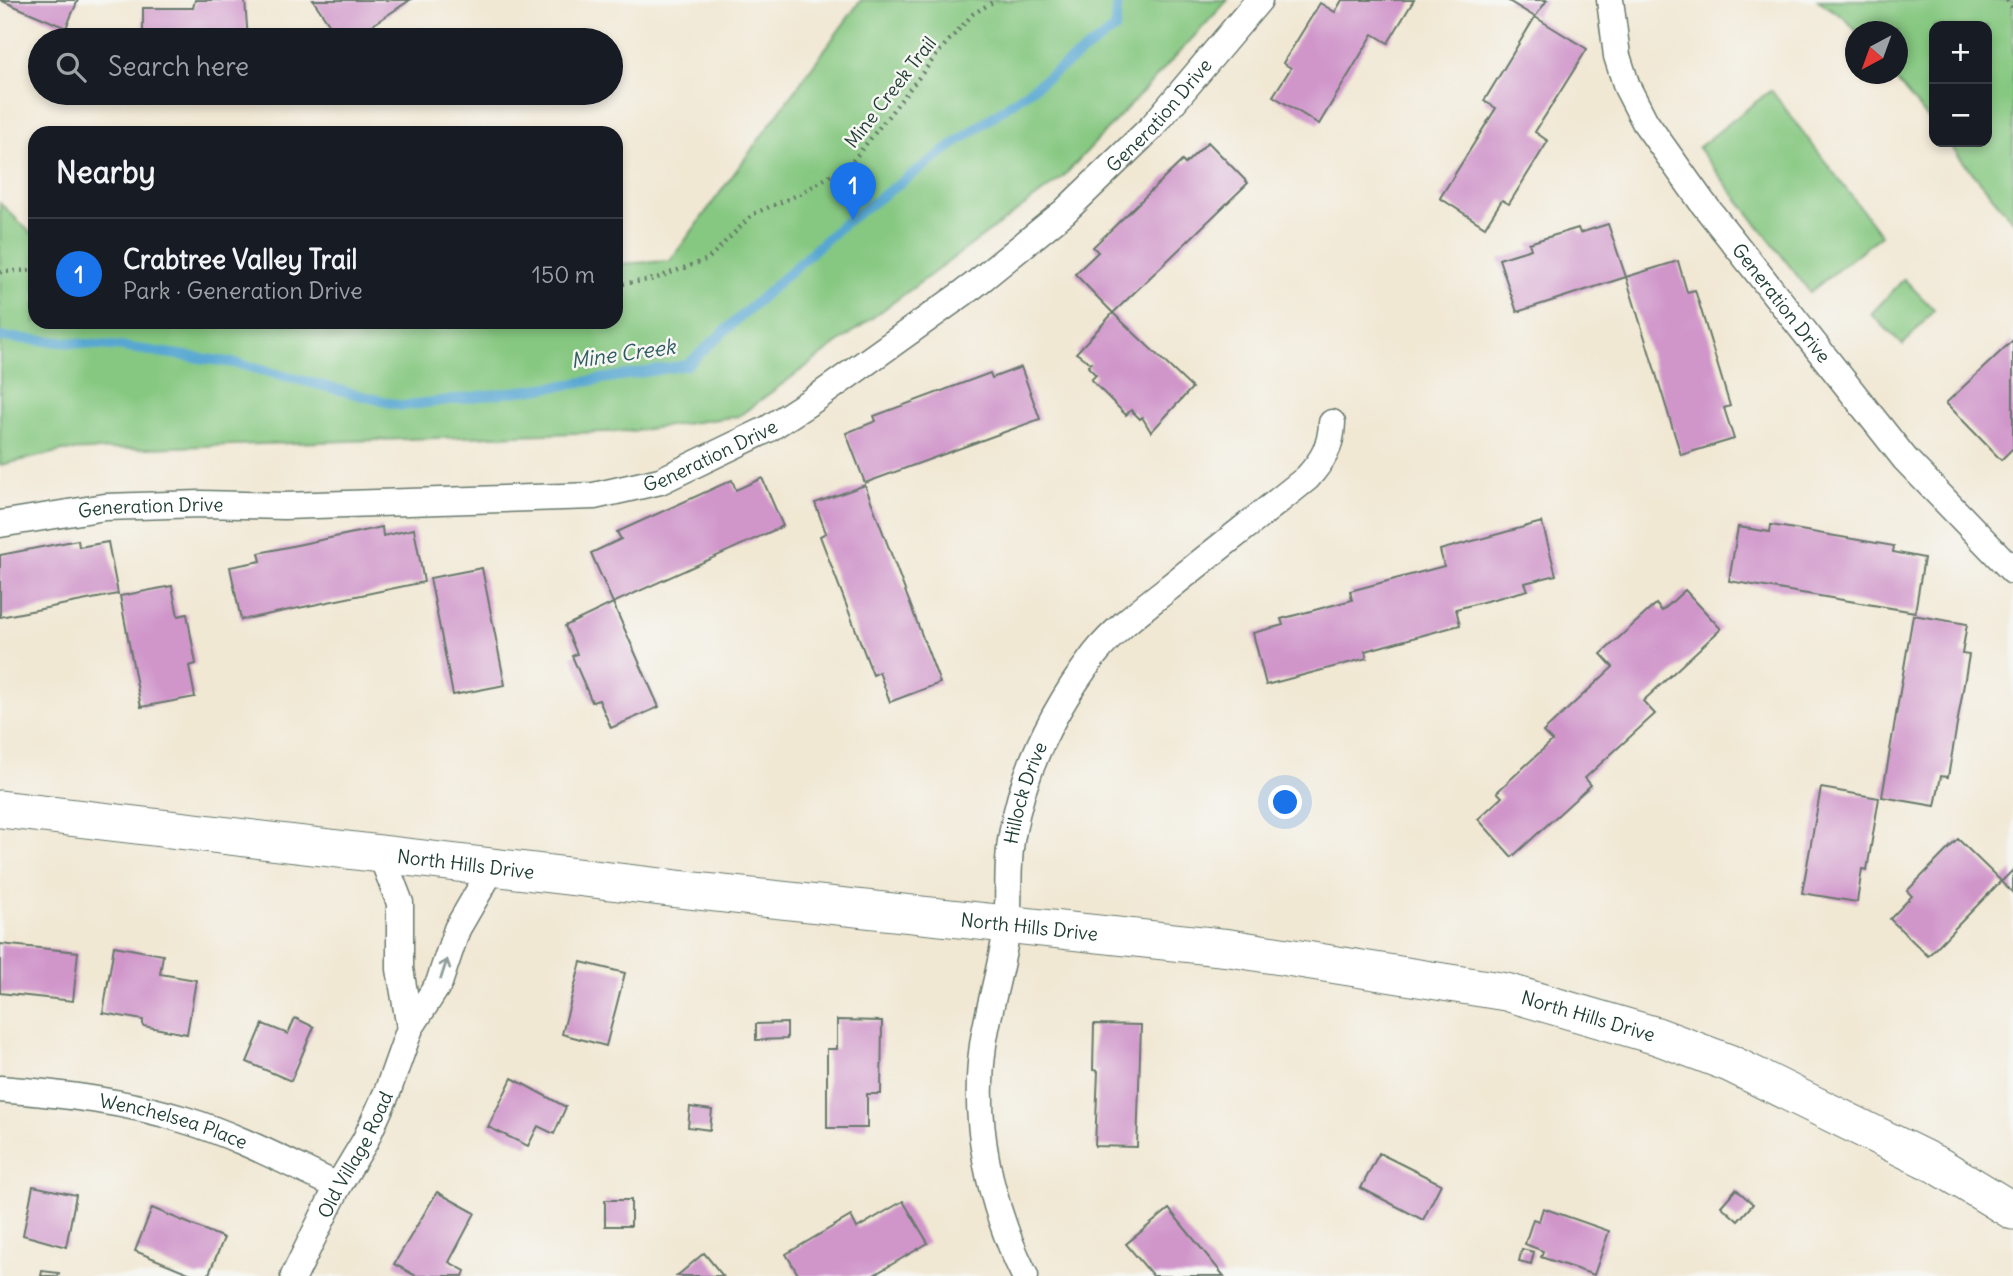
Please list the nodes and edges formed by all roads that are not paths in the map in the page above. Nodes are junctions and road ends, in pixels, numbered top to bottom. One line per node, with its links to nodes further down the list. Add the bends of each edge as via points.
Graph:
1 (1259, 0): 4 (street, Generation Drive, via 1152,127 1064,212 983,278 768,429 670,477 594,496 105,507)
2 (1610, 0): 5 (street, Generation Drive, via 1617,56 1645,122 1702,202 1905,459)
3 (1332, 423): 9 (street, Hillock Drive, via 1332,442 1307,478 1129,620 1097,651 1075,682 1054,716 1023,790 1007,875)
4 (0, 524)
5 (2013, 571)
6 (0, 808): 7 (main road, North Hills Drive)
7 (381, 854): 8 (main road, North Hills Drive); 10 (street, via 400,903 400,969)
8 (493, 867): 9 (main road, North Hills Drive); 10 (street, Old Village Road, one-way to 8, via 439,983 457,929)
9 (1007, 925): 13 (main road, North Hills Drive, via 1312,960 1506,992 1582,1012 1729,1063 1927,1160); 15 (street, Hillock Drive, via 983,1046 981,1113 990,1181 1008,1242)
10 (410, 1028): 12 (street, Old Village Road, via 374,1121)
11 (0, 1089): 12 (street, Wenchelsea Place, via 124,1105 187,1120)
12 (338, 1186): 14 (street, Old Village Road)
13 (2013, 1211)
14 (294, 1276)
15 (1025, 1276)

